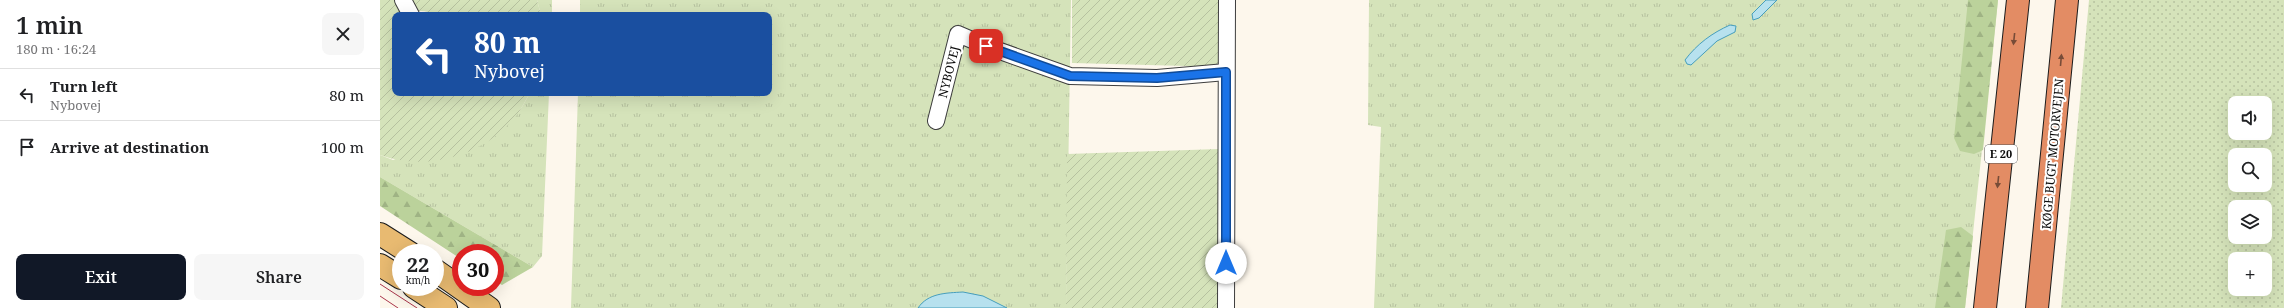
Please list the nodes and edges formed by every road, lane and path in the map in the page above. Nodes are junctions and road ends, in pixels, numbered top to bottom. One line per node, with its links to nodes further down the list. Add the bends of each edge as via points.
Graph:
1 (403, 0): 5 (street)
2 (1227, 0): 6 (street)
3 (2018, 0): 18 (highway, E 20, one-way to 18)
4 (2067, 0): 8 (highway, KØGE BUGT MOTORVEJEN, one-way to 4)
5 (409, 12)
6 (1226, 72): 7 (street, NYBOVEJ, via 1157,78 1070,76 958,34); 17 (street)
7 (936, 121)
8 (2049, 191): 19 (highway, KØGE BUGT MOTORVEJEN); 20 (highway, via 2056,220)
9 (380, 234): 10 (main road)
10 (396, 244)
11 (380, 265): 12 (main road)
12 (392, 272)
13 (444, 276): 16 (main road)
14 (428, 296): 15 (main road)
15 (446, 308)
16 (489, 308)
17 (1226, 308)
18 (1984, 308)
19 (2037, 308)
20 (2048, 308)

